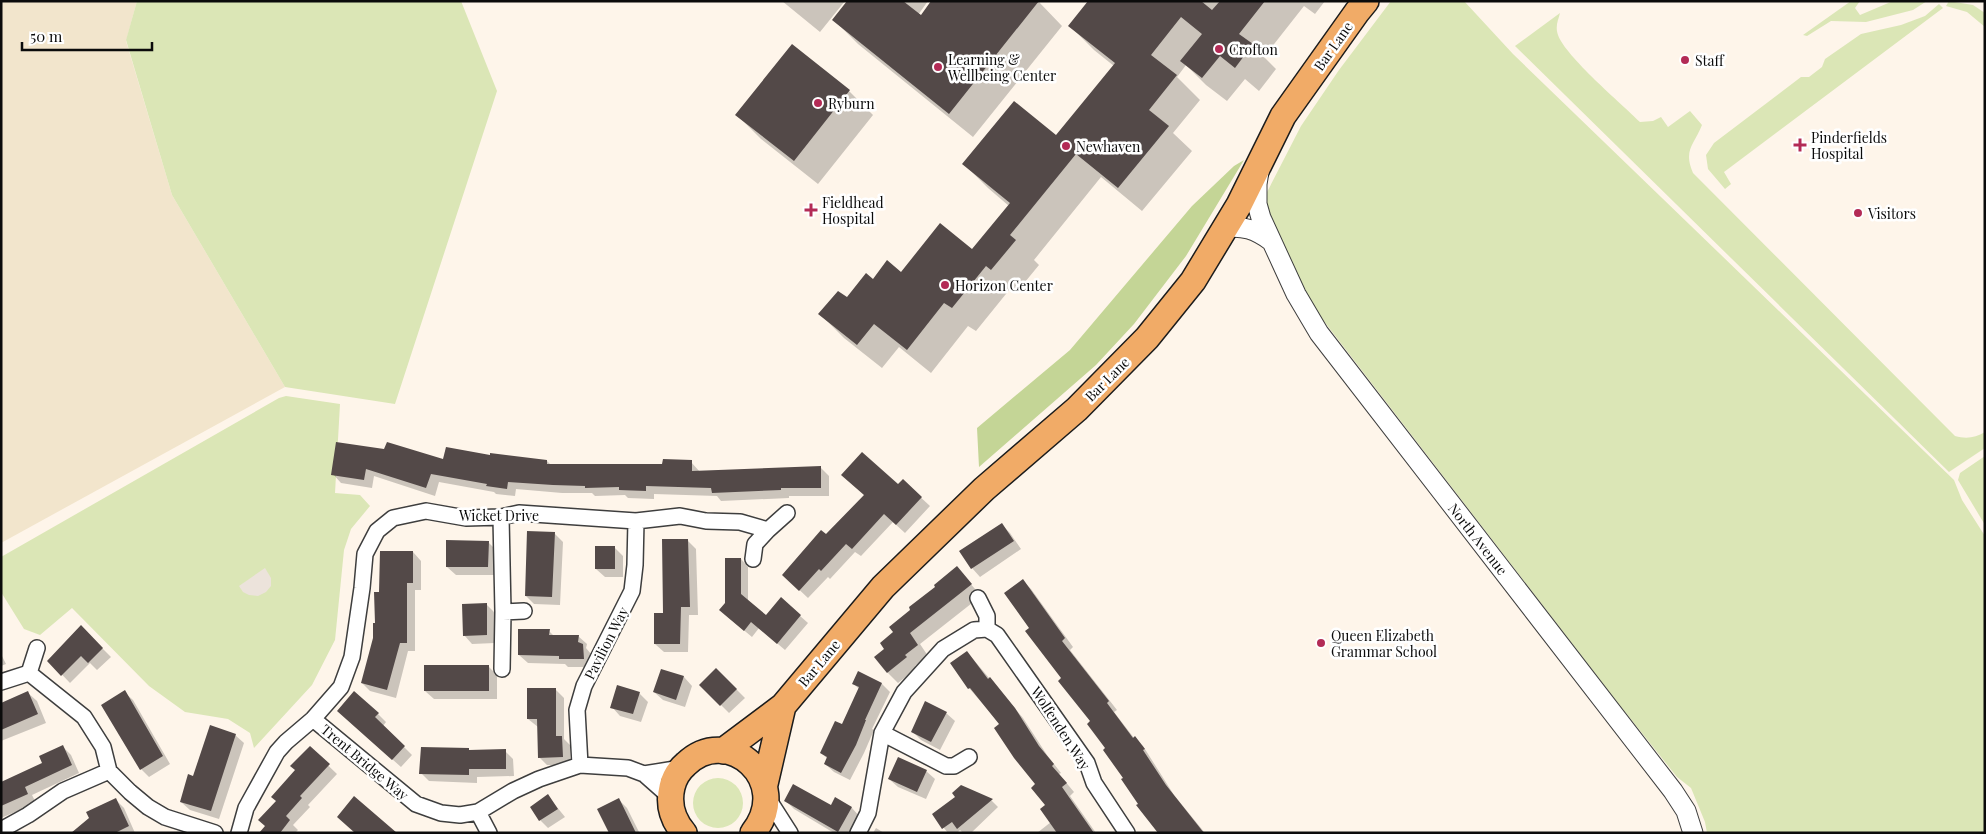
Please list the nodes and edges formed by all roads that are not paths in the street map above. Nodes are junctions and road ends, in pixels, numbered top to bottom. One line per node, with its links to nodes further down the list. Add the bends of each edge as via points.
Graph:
1 (1366, 1): 2 (main road, Bar Lane, via 1283,116)
2 (1261, 160): 3 (main road, Bar Lane); 4 (street, North Avenue, via 1258,204)
3 (1224, 228): 4 (street, via 1248,228); 18 (main road, Bar Lane, via 1193,281 1147,338 1077,409 984,489 883,587)
4 (1270, 241): 39 (street, North Avenue, via 1319,332 1673,792 1686,811)
5 (787, 513): 8 (street)
6 (502, 517): 7 (street, Wicket Drive, via 519,513); 12 (street); 19 (street, Wicket Drive, via 466,518 426,510 393,518 377,531 364,560 352,657 341,687)
7 (636, 521): 8 (street, Wicket Drive, via 680,516 740,522); 23 (street, Pavilion Way, via 632,591 584,686 577,710)
8 (768, 530): 9 (street, via 755,544)
9 (753, 559)
10 (978, 598): 13 (street, via 987,616)
11 (524, 611): 12 (street)
12 (503, 612): 15 (street)
13 (987, 629): 20 (street, via 974,630 943,649 904,692); 31 (street, Wolfenden Way, via 997,635 1087,763 1094,782)
14 (37, 648): 16 (street)
15 (502, 668)
16 (29, 673): 17 (street); 25 (street, via 84,717 103,747)
17 (1, 682)
18 (783, 706): 21 (main road, Bar Lane); 27 (main road, Bar Lane)
19 (313, 719): 29 (street, Trent Bridge Way, via 416,804 460,816); 33 (street, Wicket Drive, via 277,752 246,808)
20 (882, 732): 22 (street, via 946,766 954,766); 38 (street, via 868,813)
21 (723, 751): 24 (main road, via 701,754); 27 (main road, via 737,754 749,762 758,772)
22 (969, 757)
23 (580, 765): 26 (street, Trent Bridge Way, via 628,768); 29 (street, Trent Bridge Way, via 539,779)
24 (681, 768): 26 (street, Trent Bridge Way); 28 (main road, via 673,782)
25 (109, 771): 30 (street, via 63,791); 32 (street, via 148,807 164,817)
26 (644, 774): 28 (street, Trent Bridge Way)
27 (766, 790): 36 (main road, Bar Lane, via 766,811); 37 (street)
28 (670, 797): 35 (main road, via 671,812)
29 (478, 812): 34 (street)
30 (1, 830)
31 (1126, 832)
32 (215, 833)
33 (239, 833)
34 (489, 833)
35 (684, 833)
36 (754, 833)
37 (790, 833)
38 (858, 833)
39 (1693, 833)

